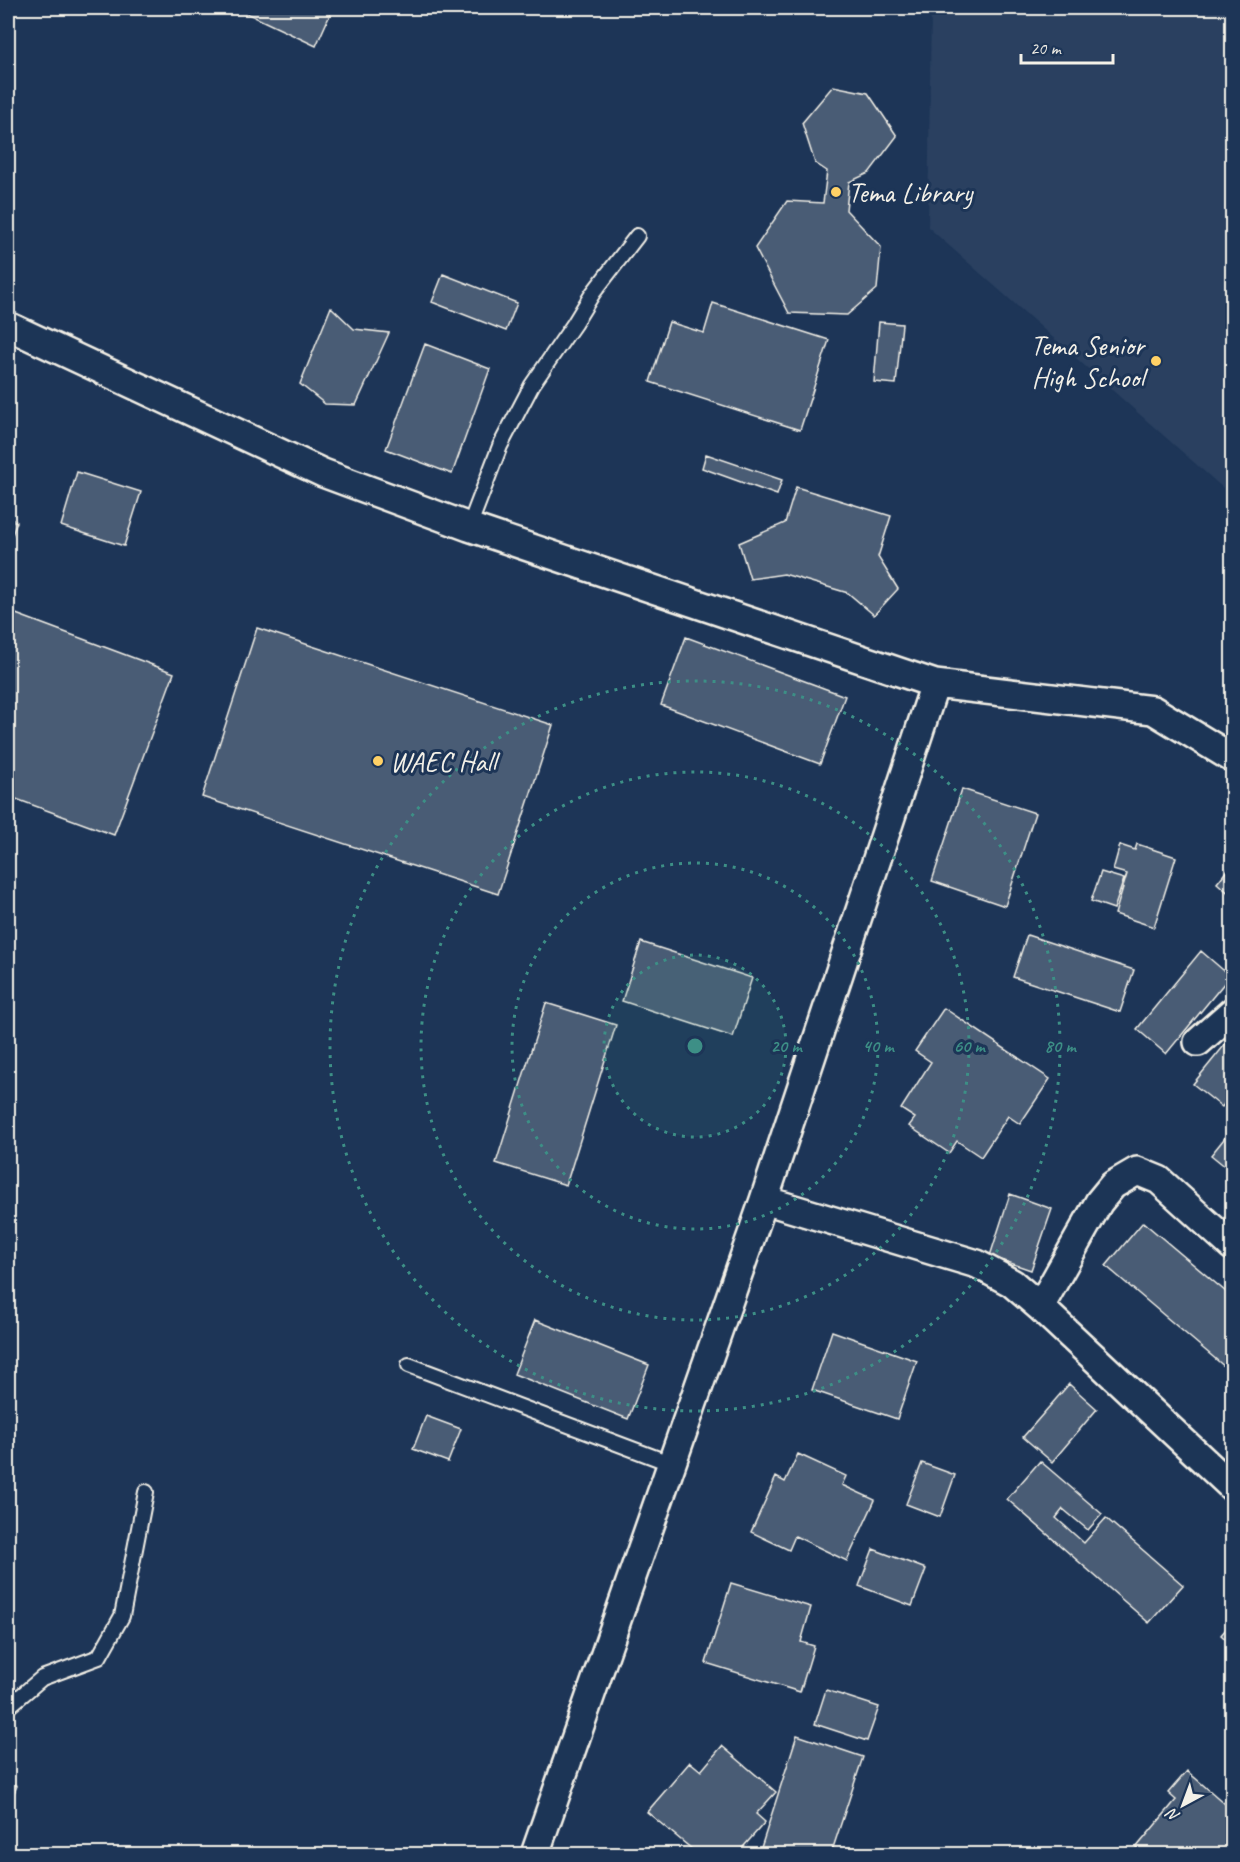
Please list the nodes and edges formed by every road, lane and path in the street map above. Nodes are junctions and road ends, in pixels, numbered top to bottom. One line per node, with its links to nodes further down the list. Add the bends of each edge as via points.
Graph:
1 (637, 236): 3 (lane, via 593,293 532,385 500,446)
2 (8, 326): 3 (street, via 323,473)
3 (469, 527): 4 (street)
4 (935, 684): 5 (street, via 1153,710); 8 (street)
5 (1233, 758)
6 (1233, 1012): 7 (street)
7 (1198, 1042)
8 (764, 1200): 10 (street, via 977,1264 1012,1283); 12 (street)
9 (1233, 1246): 10 (street, via 1159,1180 1137,1171 1113,1185 1099,1202)
10 (1040, 1307): 13 (street)
11 (409, 1365): 12 (lane)
12 (672, 1464): 16 (street)
13 (1233, 1487)
14 (146, 1491): 15 (lane, via 122,1616 99,1657 42,1678)
15 (8, 1707)
16 (535, 1854)

